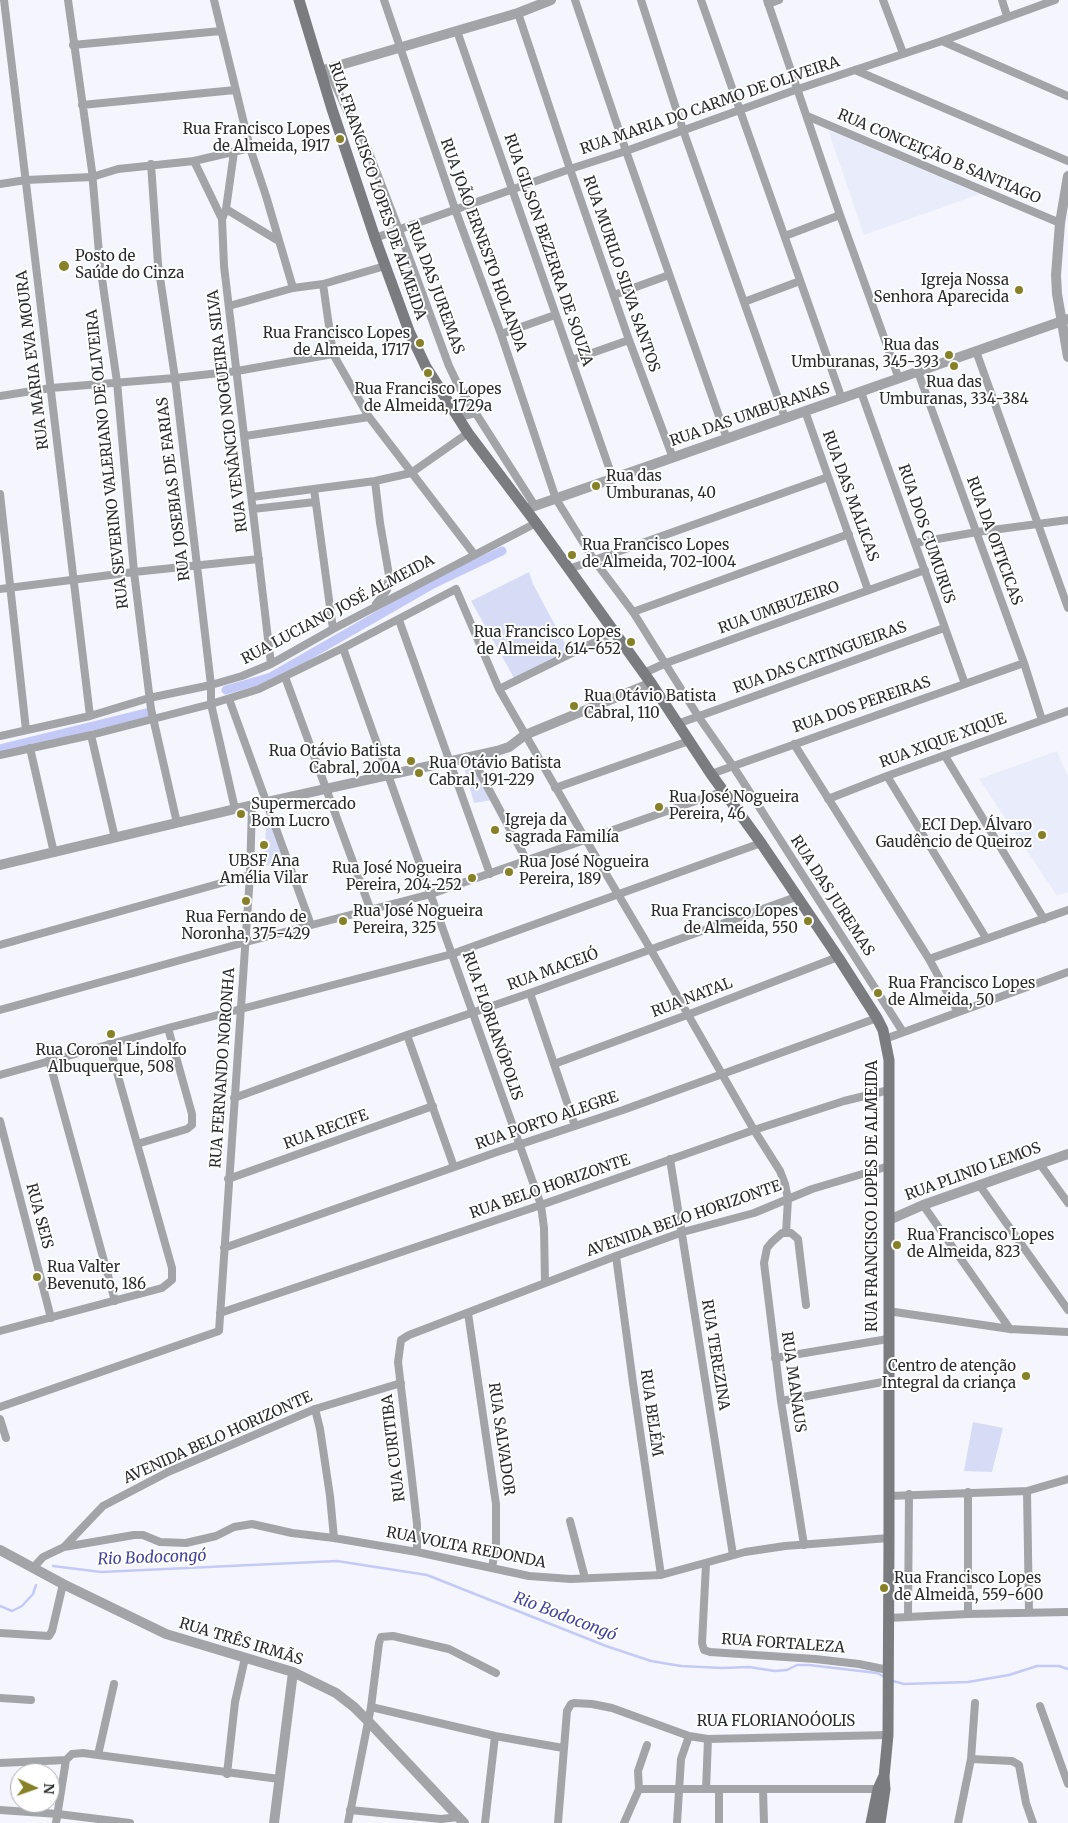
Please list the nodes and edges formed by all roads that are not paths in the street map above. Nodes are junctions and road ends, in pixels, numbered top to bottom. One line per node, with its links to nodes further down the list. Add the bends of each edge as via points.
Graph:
1 (4, 0): 41 (street, RUA MARIA EVA MOURA)
2 (68, 0): 20 (street, RUA SEVERINO VALERIANO DE OLIVEIRA)
3 (214, 0): 17 (street)
4 (299, 0): 23 (main road, RUA FRANCISCO LOPES DE ALMEIDA)
5 (384, 0): 21 (street, RUA JOÃO ERNESTO HOLANDA)
6 (551, 0): 15 (street)
7 (575, 0): 33 (street)
8 (641, 0): 31 (street)
9 (701, 0): 29 (street)
10 (779, 0): 14 (street)
11 (884, 0): 22 (street)
12 (1002, 0): 16 (street)
13 (1055, 0): 16 (street, RUA MARIA DO CARMO DE OLIVEIRA)
14 (768, 2): 25 (street)
15 (518, 13): 18 (street); 38 (street, RUA MURILO SILVA SANTOS)
16 (1007, 16): 19 (street, RUA MARIA DO CARMO DE OLIVEIRA)
17 (221, 31): 20 (street); 26 (street)
18 (457, 31): 21 (street); 43 (street, RUA GILSON BEZERRA DE SOUZA)
19 (942, 41): 22 (street, RUA MARIA DO CARMO DE OLIVEIRA); 27 (street)
20 (74, 46): 28 (street, RUA SEVERINO VALERIANO DE OLIVEIRA)
21 (400, 49): 23 (street); 44 (street, RUA JOÃO ERNESTO HOLANDA)
22 (903, 53): 24 (street, RUA MARIA DO CARMO DE OLIVEIRA)
23 (324, 70): 49 (street, RUA DAS JUREMAS, via 368,150); 51 (main road, RUA FRANCISCO LOPES DE ALMEIDA)
24 (855, 70): 25 (street, RUA MARIA DO CARMO DE OLIVEIRA); 36 (street)
25 (798, 89): 29 (street, RUA MARIA DO CARMO DE OLIVEIRA); 30 (street)
26 (235, 90): 28 (street); 32 (street)
27 (1068, 96)
28 (82, 105): 40 (street, RUA SEVERINO VALERIANO DE OLIVEIRA)
29 (740, 110): 31 (street, RUA MARIA DO CARMO DE OLIVEIRA); 50 (street)
30 (807, 116): 46 (street); 48 (street, RUA CONCEIÇÃO B SANTIAGO)
31 (684, 130): 33 (street, RUA MARIA DO CARMO DE OLIVEIRA); 59 (street)
32 (250, 148): 34 (street); 52 (street)
33 (626, 151): 38 (street, RUA MARIA DO CARMO DE OLIVEIRA); 54 (street)
34 (234, 152): 35 (street); 45 (street)
35 (194, 161): 37 (street); 47 (street, RUA VENÂNCIO NOGUEIRA SILVA)
36 (1068, 161)
37 (152, 164): 40 (street); 71 (street, RUA JOSEBIAS DE FARIAS, via 158,264)
38 (570, 169): 43 (street, RUA MARIA DO CARMO DE OLIVEIRA); 58 (street, RUA MURILO SILVA SANTOS)
39 (1068, 176): 48 (street)
40 (92, 177): 41 (street); 73 (street, RUA SEVERINO VALERIANO DE OLIVEIRA, via 100,265)
41 (26, 180): 42 (street); 74 (street, RUA MARIA EVA MOURA)
42 (0, 184)
43 (513, 190): 44 (street, RUA MARIA DO CARMO DE OLIVEIRA); 61 (street, RUA GILSON BEZERRA DE SOUZA)
44 (455, 209): 49 (street, RUA MARIA DO CARMO DE OLIVEIRA); 63 (street, RUA JOÃO ERNESTO HOLANDA)
45 (226, 210): 47 (street); 52 (street)
46 (840, 215): 50 (street); 72 (street)
47 (222, 220): 60 (street, RUA VENÂNCIO NOGUEIRA SILVA)
48 (1060, 223): 62 (street, via 1056,275)
49 (399, 230): 51 (street, RUA MARIA DO CARMO DE OLIVEIRA); 79 (street, RUA DAS JUREMAS, via 449,366)
50 (785, 236): 55 (street)
51 (375, 238): 53 (main road, RUA FRANCISCO LOPES DE ALMEIDA)
52 (278, 240): 57 (street)
53 (385, 266): 56 (street); 81 (main road, RUA FRANCISCO LOPES DE ALMEIDA, via 426,367)
54 (669, 275): 58 (street); 85 (street)
55 (800, 281): 59 (street); 77 (street)
56 (324, 284): 57 (street); 66 (street)
57 (293, 288): 60 (street)
58 (614, 295): 64 (street, RUA MURILO SILVA SANTOS)
59 (744, 302): 82 (street)
60 (230, 306): 69 (street, RUA VENÂNCIO NOGUEIRA SILVA)
61 (555, 315): 63 (street); 68 (street, RUA GILSON BEZERRA DE SOUZA)
62 (1065, 320): 65 (street, RUA DAS UMBURANAS); 67 (street)
63 (501, 334): 94 (street, RUA JOÃO ERNESTO HOLANDA)
64 (629, 340): 68 (street); 86 (street, RUA MURILO SILVA SANTOS)
65 (976, 351): 70 (street, RUA DAS UMBURANAS); 100 (street)
66 (333, 354): 69 (street); 80 (street)
67 (1068, 357)
68 (572, 360): 89 (street, RUA GILSON BEZERRA DE SOUZA)
69 (237, 371): 71 (street); 84 (street, RUA VENÂNCIO NOGUEIRA SILVA)
70 (918, 372): 72 (street, RUA DAS UMBURANAS); 101 (street, RUA DA OITICICAS)
71 (174, 378): 73 (street); 107 (street, RUA JOSEBIAS DE FARIAS)
72 (899, 379): 75 (street, RUA DAS UMBURANAS)
73 (117, 382): 74 (street); 110 (street, RUA SEVERINO VALERIANO DE OLIVEIRA)
74 (51, 388): 76 (street); 111 (street, RUA MARIA EVA MOURA)
75 (861, 392): 77 (street, RUA DAS UMBURANAS); 103 (street, RUA DOS CUMURUS)
76 (0, 396)
77 (842, 399): 78 (street, RUA DAS UMBURANAS)
78 (805, 412): 82 (street, RUA DAS UMBURANAS); 88 (street, RUA DAS MALICAS)
79 (476, 413): 81 (street); 96 (street, RUA DAS JUREMAS)
80 (369, 417): 84 (street); 87 (street)
81 (457, 418): 83 (main road, RUA FRANCISCO LOPES DE ALMEIDA)
82 (785, 418): 85 (street, RUA DAS UMBURANAS)
83 (468, 433): 87 (street); 96 (main road, RUA FRANCISCO LOPES DE ALMEIDA)
84 (245, 436): 93 (street, RUA VENÂNCIO NOGUEIRA SILVA)
85 (728, 439): 86 (street, RUA DAS UMBURANAS)
86 (672, 458): 89 (street, RUA DAS UMBURANAS)
87 (411, 473): 90 (street); 104 (street)
88 (828, 477): 102 (street, RUA DAS MALICAS); 106 (street)
89 (613, 479): 94 (street, RUA DAS UMBURANAS)
90 (375, 482): 91 (street); 115 (street, via 389,575 387,590)
91 (314, 489): 93 (street); 95 (street)
92 (0, 494): 112 (street)
93 (252, 497): 97 (street, RUA VENÂNCIO NOGUEIRA SILVA)
94 (556, 499): 96 (street, RUA DAS UMBURANAS); 106 (street, RUA DAS JUREMAS)
95 (315, 502): 97 (street); 120 (street)
96 (530, 508): 99 (main road, RUA FRANCISCO LOPES DE ALMEIDA)
97 (253, 509): 105 (street, RUA VENÂNCIO NOGUEIRA SILVA)
98 (1068, 520): 100 (street)
99 (536, 523): 104 (street, RUA LUCIANO JOSÉ ALMEIDA); 108 (main road, RUA FRANCISCO LOPES DE ALMEIDA)
100 (1039, 524): 101 (street); 116 (street)
101 (977, 532): 103 (street); 124 (street, RUA DA OITICICAS)
102 (849, 534): 114 (street, RUA DAS MALICAS); 117 (street)
103 (915, 543): 109 (street, RUA DOS CUMURUS)
104 (474, 554): 115 (street, RUA LUCIANO JOSÉ ALMEIDA)
105 (259, 560): 107 (street); 125 (street, RUA VENÂNCIO NOGUEIRA SILVA)
106 (594, 560): 108 (street); 117 (street, RUA DAS JUREMAS)
107 (197, 566): 110 (street); 130 (street, RUA JOSEBIAS DE FARIAS)
108 (569, 569): 121 (main road, RUA FRANCISCO LOPES DE ALMEIDA)
109 (925, 570): 114 (street, RUA UMBUZEIRO); 119 (street, RUA DOS CUMURUS)
110 (134, 572): 111 (street); 132 (street, RUA SEVERINO VALERIANO DE OLIVEIRA)
111 (74, 581): 112 (street); 136 (street, RUA MARIA EVA MOURA)
112 (12, 587): 113 (street); 141 (street)
113 (0, 588)
114 (868, 590): 123 (street, RUA UMBUZEIRO)
115 (372, 608): 120 (street, RUA LUCIANO JOSÉ ALMEIDA)
116 (1068, 608)
117 (633, 612): 123 (street, RUA DAS JUREMAS)
118 (399, 620): 122 (street); 131 (street, via 456,589); 151 (street)
119 (944, 628): 129 (street, RUA DOS CUMURUS); 137 (street, RUA DAS CATINGUEIRAS)
120 (332, 629): 125 (street, RUA LUCIANO JOSÉ ALMEIDA)
121 (615, 632): 126 (main road, RUA FRANCISCO LOPES DE ALMEIDA); 131 (street)
122 (343, 648): 127 (street); 154 (street, RUA FLORIANÓPOLIS)
123 (666, 663): 126 (street, RUA UMBUZEIRO); 137 (street, RUA DAS JUREMAS)
124 (1024, 663): 129 (street, RUA DOS PEREIRAS); 139 (street, RUA DA OITICICAS)
125 (271, 664): 130 (street, RUA LUCIANO JOSÉ ALMEIDA)
126 (644, 673): 128 (main road, RUA FRANCISCO LOPES DE ALMEIDA)
127 (285, 677): 133 (street); 157 (street)
128 (651, 683): 140 (main road, RUA FRANCISCO LOPES DE ALMEIDA); 143 (street)
129 (965, 684): 146 (street, RUA DOS PEREIRAS)
130 (211, 685): 132 (street, RUA LUCIANO JOSÉ ALMEIDA); 134 (street, RUA JOSEBIAS DE FARIAS)
131 (499, 689): 143 (street)
132 (149, 698): 136 (street, RUA LUCIANO JOSÉ ALMEIDA); 138 (street, RUA SEVERINO VALERIANO DE OLIVEIRA)
133 (229, 699): 134 (street); 160 (street)
134 (211, 704): 138 (street); 162 (street, RUA JOSEBIAS DE FARIAS)
135 (1068, 711): 139 (street, RUA XIQUE XIQUE)
136 (90, 716): 141 (street, RUA LUCIANO JOSÉ ALMEIDA)
137 (698, 716): 140 (street, RUA DAS CATINGUEIRAS); 152 (street, RUA DAS JUREMAS)
138 (153, 719): 142 (street); 163 (street, RUA SEVERINO VALERIANO DE OLIVEIRA)
139 (1042, 720): 149 (street, RUA XIQUE XIQUE)
140 (677, 724): 145 (main road, RUA FRANCISCO LOPES DE ALMEIDA)
141 (26, 730): 144 (street, RUA LUCIANO JOSÉ ALMEIDA)
142 (91, 734): 147 (street); 164 (street)
143 (525, 735): 150 (street, via 509,747); 156 (street)
144 (0, 736)
145 (689, 741): 153 (main road, RUA FRANCISCO LOPES DE ALMEIDA); 156 (street)
146 (794, 744): 152 (street, RUA DOS PEREIRAS); 159 (street)
147 (30, 748): 148 (street); 167 (street)
148 (0, 755)
149 (945, 756): 155 (street, RUA XIQUE XIQUE); 177 (street)
150 (472, 758): 151 (street); 168 (street)
151 (451, 762): 154 (street); 170 (street)
152 (733, 766): 153 (street, RUA DOS PEREIRAS); 195 (street, RUA DAS JUREMAS)
153 (710, 774): 158 (main road, RUA FRANCISCO LOPES DE ALMEIDA)
154 (389, 775): 157 (street); 172 (street, RUA FLORIANÓPOLIS)
155 (887, 776): 159 (street, RUA XIQUE XIQUE); 179 (street)
156 (555, 788): 165 (street)
157 (326, 789): 160 (street); 176 (street)
158 (724, 791): 165 (street); 166 (main road, RUA FRANCISCO LOPES DE ALMEIDA)
159 (828, 799): 185 (street)
160 (267, 803): 161 (street); 178 (street)
161 (252, 806): 162 (street); 171 (street, RUA FERNANDO NORONHA)
162 (235, 809): 163 (street)
163 (177, 823): 164 (street)
164 (115, 838): 167 (street)
165 (586, 840): 168 (street); 173 (street)
166 (761, 844): 173 (street); 174 (main road, RUA FRANCISCO LOPES DE ALMEIDA)
167 (54, 854): 169 (street)
168 (528, 860): 170 (street)
169 (0, 865)
170 (490, 874): 172 (street)
171 (250, 875): 180 (street, RUA FERNANDO NORONHA); 181 (street)
172 (431, 894): 176 (street); 183 (street, RUA FLORIANÓPOLIS)
173 (619, 896): 182 (street); 183 (street)
174 (796, 897): 182 (street, RUA MACEIÓ); 184 (main road, RUA FRANCISCO LOPES DE ALMEIDA)
175 (1068, 910): 177 (street)
176 (371, 911): 178 (street)
177 (1044, 919): 179 (street)
178 (311, 925): 180 (street)
179 (986, 938): 185 (street)
180 (246, 942): 188 (street, RUA FERNANDO NORONHA); 189 (street)
181 (0, 945)
182 (651, 950): 187 (street, RUA MACEIÓ); 192 (street)
183 (452, 954): 188 (street); 191 (street, RUA FLORIANÓPOLIS)
184 (838, 956): 192 (street, RUA NATAL); 193 (main road, RUA FRANCISCO LOPES DE ALMEIDA)
185 (929, 959): 190 (street)
186 (1068, 972): 190 (street)
187 (530, 993): 191 (street, RUA MACEIÓ); 200 (street)
188 (241, 1009): 194 (street); 204 (street, RUA FERNANDO NORONHA)
189 (0, 1010)
190 (958, 1012): 195 (street)
191 (473, 1013): 196 (street, RUA MACEIÓ); 210 (street, RUA FLORIANÓPOLIS)
192 (687, 1015): 200 (street, RUA NATAL); 201 (street)
193 (877, 1018): 197 (main road, RUA FRANCISCO LOPES DE ALMEIDA); 201 (street, RUA PORTO ALEGRE)
194 (168, 1028): 198 (street); 209 (street, via 193,1121 190,1128)
195 (903, 1032): 197 (street)
196 (407, 1035): 204 (street, RUA MACEIÓ); 205 (street)
197 (885, 1038): 203 (main road, RUA FRANCISCO LOPES DE ALMEIDA)
198 (109, 1044): 199 (street); 209 (street)
199 (49, 1060): 202 (street); 228 (street)
200 (554, 1064): 207 (street)
201 (723, 1074): 207 (street, RUA PORTO ALEGRE); 208 (street)
202 (0, 1075)
203 (889, 1090): 208 (street, RUA BELO HORIZONTE); 214 (main road, RUA FRANCISCO LOPES DE ALMEIDA)
204 (234, 1098): 216 (street, RUA FERNANDO NORONHA)
205 (433, 1106): 215 (street); 216 (street, RUA RECIFE)
206 (0, 1123): 234 (street, RUA SEIS)
207 (575, 1126): 210 (street, RUA PORTO ALEGRE)
208 (754, 1130): 212 (street, RUA BELO HORIZONTE); 218 (street, via 780,1171)
209 (137, 1144): 228 (street, via 172,1268 172,1280 162,1288)
210 (519, 1145): 215 (street, RUA PORTO ALEGRE); 220 (street, RUA FLORIANÓPOLIS)
211 (1068, 1154): 213 (street, RUA PLINIO LEMOS)
212 (670, 1159): 220 (street, RUA BELO HORIZONTE); 223 (street, RUA TEREZINA)
213 (1040, 1164): 217 (street, RUA PLINIO LEMOS); 219 (street)
214 (889, 1166): 218 (street, AVENIDA BELO HORIZONTE); 222 (main road, RUA FRANCISCO LOPES DE ALMEIDA)
215 (454, 1168): 225 (street, RUA PORTO ALEGRE)
216 (228, 1179): 225 (street, RUA FERNANDO NORONHA)
217 (980, 1186): 221 (street, RUA PLINIO LEMOS); 230 (street)
218 (788, 1199): 223 (street, AVENIDA BELO HORIZONTE, via 754,1213); 224 (street)
219 (1068, 1203)
220 (541, 1205): 227 (street, RUA FLORIANÓPOLIS); 232 (street, RUA BELO HORIZONTE)
221 (923, 1205): 222 (street, RUA PLINIO LEMOS); 235 (street)
222 (889, 1220): 231 (main road, RUA FRANCISCO LOPES DE ALMEIDA)
223 (683, 1232): 226 (street, AVENIDA BELO HORIZONTE); 259 (street, RUA TEREZINA)
224 (786, 1233): 229 (street, via 798,1239); 239 (street, RUA MANAUS, via 778,1235 764,1255)
225 (224, 1248): 232 (street, RUA FERNANDO NORONHA)
226 (616, 1256): 227 (street, AVENIDA BELO HORIZONTE); 263 (street, RUA BELÉM)
227 (545, 1282): 233 (street)
228 (115, 1301): 234 (street)
229 (806, 1305)
230 (1068, 1310)
231 (888, 1311): 235 (street); 238 (main road, RUA FRANCISCO LOPES DE ALMEIDA)
232 (220, 1313): 243 (street, RUA FERNANDO NORONHA, via 218,1331)
233 (468, 1313): 241 (street, RUA CURITIBA, via 401,1340); 261 (street, RUA SALVADOR, via 496,1504)
234 (51, 1318): 236 (street)
235 (1010, 1329): 237 (street)
236 (0, 1332)
237 (1068, 1332)
238 (888, 1339): 239 (street); 240 (main road, RUA FRANCISCO LOPES DE ALMEIDA)
239 (775, 1358): 242 (street, RUA MANAUS)
240 (888, 1381): 242 (street); 251 (main road, RUA FRANCISCO LOPES DE ALMEIDA)
241 (400, 1384): 244 (street, AVENIDA BELO HORIZONTE); 258 (street, RUA CURITIBA, via 414,1497)
242 (781, 1401): 255 (street, RUA MANAUS)
243 (0, 1407)
244 (315, 1409): 253 (street); 256 (street, AVENIDA BELO HORIZONTE, via 168,1472 114,1499 94,1514)
245 (0, 1419): 246 (street)
246 (6, 1438)
247 (1068, 1479): 248 (street)
248 (1027, 1491): 249 (street); 266 (street)
249 (968, 1492): 250 (street); 268 (street)
250 (909, 1494): 251 (street); 269 (street)
251 (889, 1496): 254 (main road, RUA FRANCISCO LOPES DE ALMEIDA)
252 (570, 1521): 264 (street)
253 (334, 1538): 256 (street, RUA VOLTA REDONDA, via 252,1524 186,1543 160,1542 134,1535); 258 (street, RUA VOLTA REDONDA)
254 (889, 1538): 255 (street, RUA VOLTA REDONDA); 270 (main road, RUA FRANCISCO LOPES DE ALMEIDA)
255 (804, 1544): 259 (street, RUA VOLTA REDONDA)
256 (64, 1547): 262 (street, via 43,1557)
257 (0, 1550): 262 (street, RUA TRÊS IRMÃS)
258 (417, 1552): 261 (street, RUA VOLTA REDONDA)
259 (733, 1555): 260 (street, RUA VOLTA REDONDA)
260 (706, 1564): 263 (street, RUA VOLTA REDONDA); 275 (street, RUA FORTALEZA, via 704,1650 842,1662)
261 (492, 1568): 264 (street, RUA VOLTA REDONDA, via 529,1576)
262 (34, 1569): 265 (street, RUA TRÊS IRMÃS)
263 (661, 1575): 264 (street, RUA VOLTA REDONDA)
264 (585, 1578)
265 (63, 1584): 271 (street, via 49,1636); 272 (street, RUA TRÊS IRMÃS, via 166,1634)
266 (1029, 1612): 267 (street); 268 (street)
267 (1068, 1612)
268 (968, 1614): 269 (street)
269 (908, 1617): 270 (street)
270 (888, 1618): 275 (main road, RUA FRANCISCO LOPES DE ALMEIDA)
271 (0, 1633)
272 (245, 1658): 273 (street, RUA TRÊS IRMÃS); 293 (street, via 235,1702)
273 (293, 1672): 282 (street, RUA TRÊS IRMÃS, via 336,1693); 294 (street)
274 (496, 1673): 281 (street, via 449,1649 386,1636 380,1639)
275 (888, 1674): 283 (main road, RUA FRANCISCO LOPES DE ALMEIDA)
276 (114, 1684): 289 (street)
277 (0, 1698): 278 (street)
278 (31, 1700)
279 (975, 1703): 290 (street)
280 (1040, 1706): 295 (street)
281 (371, 1707): 282 (street); 284 (street)
282 (368, 1721): 303 (street); 305 (street, RUA TRÊS IRMÃS)
283 (888, 1734): 286 (street, RUA FLORIANOÓOLIS); 301 (main road, RUA FRANCISCO LOPES DE ALMEIDA)
284 (495, 1736): 288 (street); 310 (street)
285 (689, 1736): 286 (street, RUA FLORIANOÓOLIS); 288 (street, RUA FLORIANOÓOLIS, via 620,1710 580,1702 571,1704 567,1711); 296 (street, via 681,1758)
286 (708, 1739): 298 (street)
287 (647, 1745): 297 (street, via 638,1771)
288 (564, 1748): 311 (street)
289 (98, 1755): 291 (street, via 76,1753); 293 (street)
290 (971, 1759): 318 (street); 319 (street, via 1016,1763)
291 (66, 1760): 292 (street); 304 (street)
292 (0, 1763)
293 (227, 1774): 294 (street)
294 (279, 1779): 308 (street)
295 (1068, 1784)
296 (678, 1788): 297 (street); 298 (street); 313 (street)
297 (639, 1789): 312 (street)
298 (706, 1789): 299 (street)
299 (719, 1789): 300 (street); 314 (street)
300 (763, 1789): 301 (street); 315 (street)
301 (881, 1789): 316 (main road, RUA FRANCISCO LOPES DE ALMEIDA); 317 (main road, RUA FRANCISCO LOPES DE ALMEIDA)
302 (0, 1810): 304 (street)
303 (350, 1810): 305 (street); 309 (street)
304 (58, 1814): 306 (street); 307 (street)
305 (462, 1820)
306 (56, 1823)
307 (130, 1823)
308 (274, 1823)
309 (348, 1823)
310 (485, 1823)
311 (558, 1823)
312 (624, 1823)
313 (677, 1823)
314 (719, 1823)
315 (764, 1823)
316 (872, 1823)
317 (880, 1823)
318 (958, 1823)
319 (1033, 1823)

